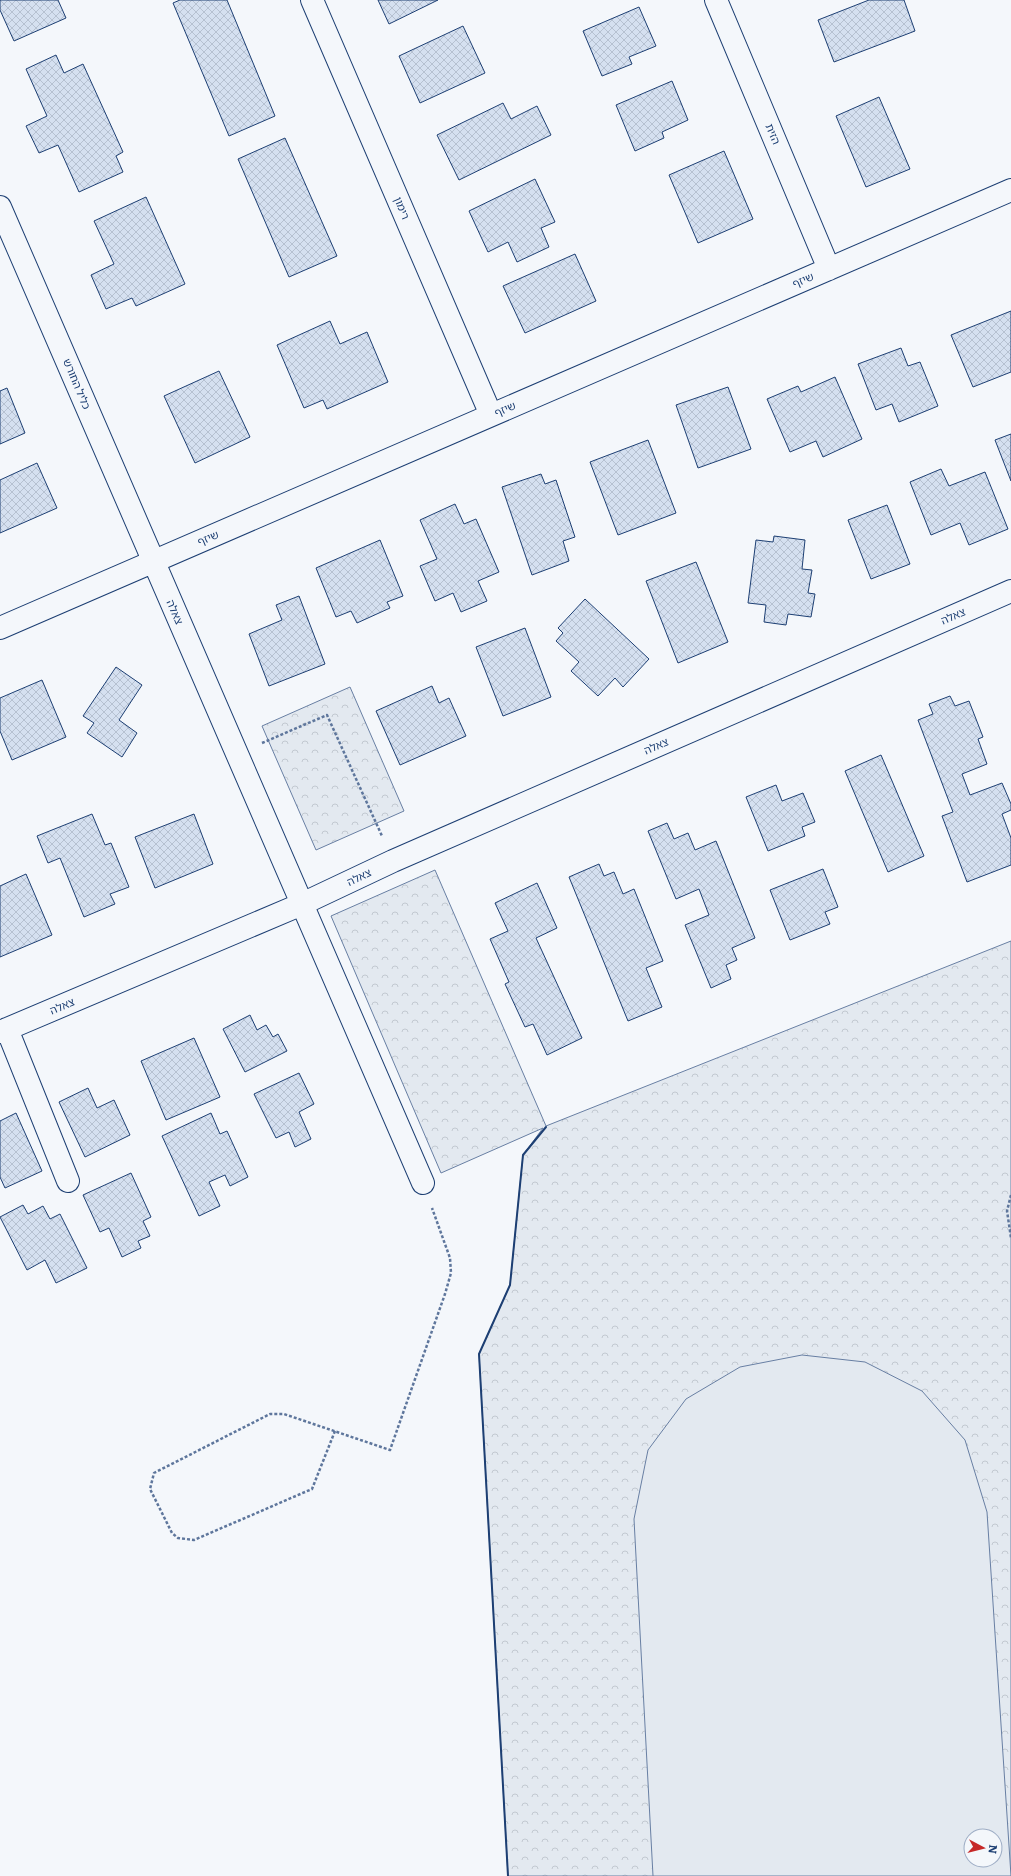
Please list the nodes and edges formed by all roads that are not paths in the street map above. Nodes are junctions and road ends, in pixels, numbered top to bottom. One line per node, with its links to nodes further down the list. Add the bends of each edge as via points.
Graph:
1 (312, 0): 6 (street, רימון)
2 (716, 0): 5 (street, הזית)
3 (1011, 190): 5 (street, שיזף)
4 (0, 207): 7 (street, כליל החורש)
5 (830, 268): 6 (street, שיזף)
6 (491, 415): 7 (street, שיזף)
7 (153, 562): 9 (street, שיזף); 10 (street, צאלה)
8 (1011, 591): 10 (street, צאלה, via 393,861)
9 (0, 628)
10 (302, 904): 11 (street, צאלה); 13 (street, צאלה)
11 (3, 1031): 12 (street)
12 (68, 1181)
13 (423, 1184)

